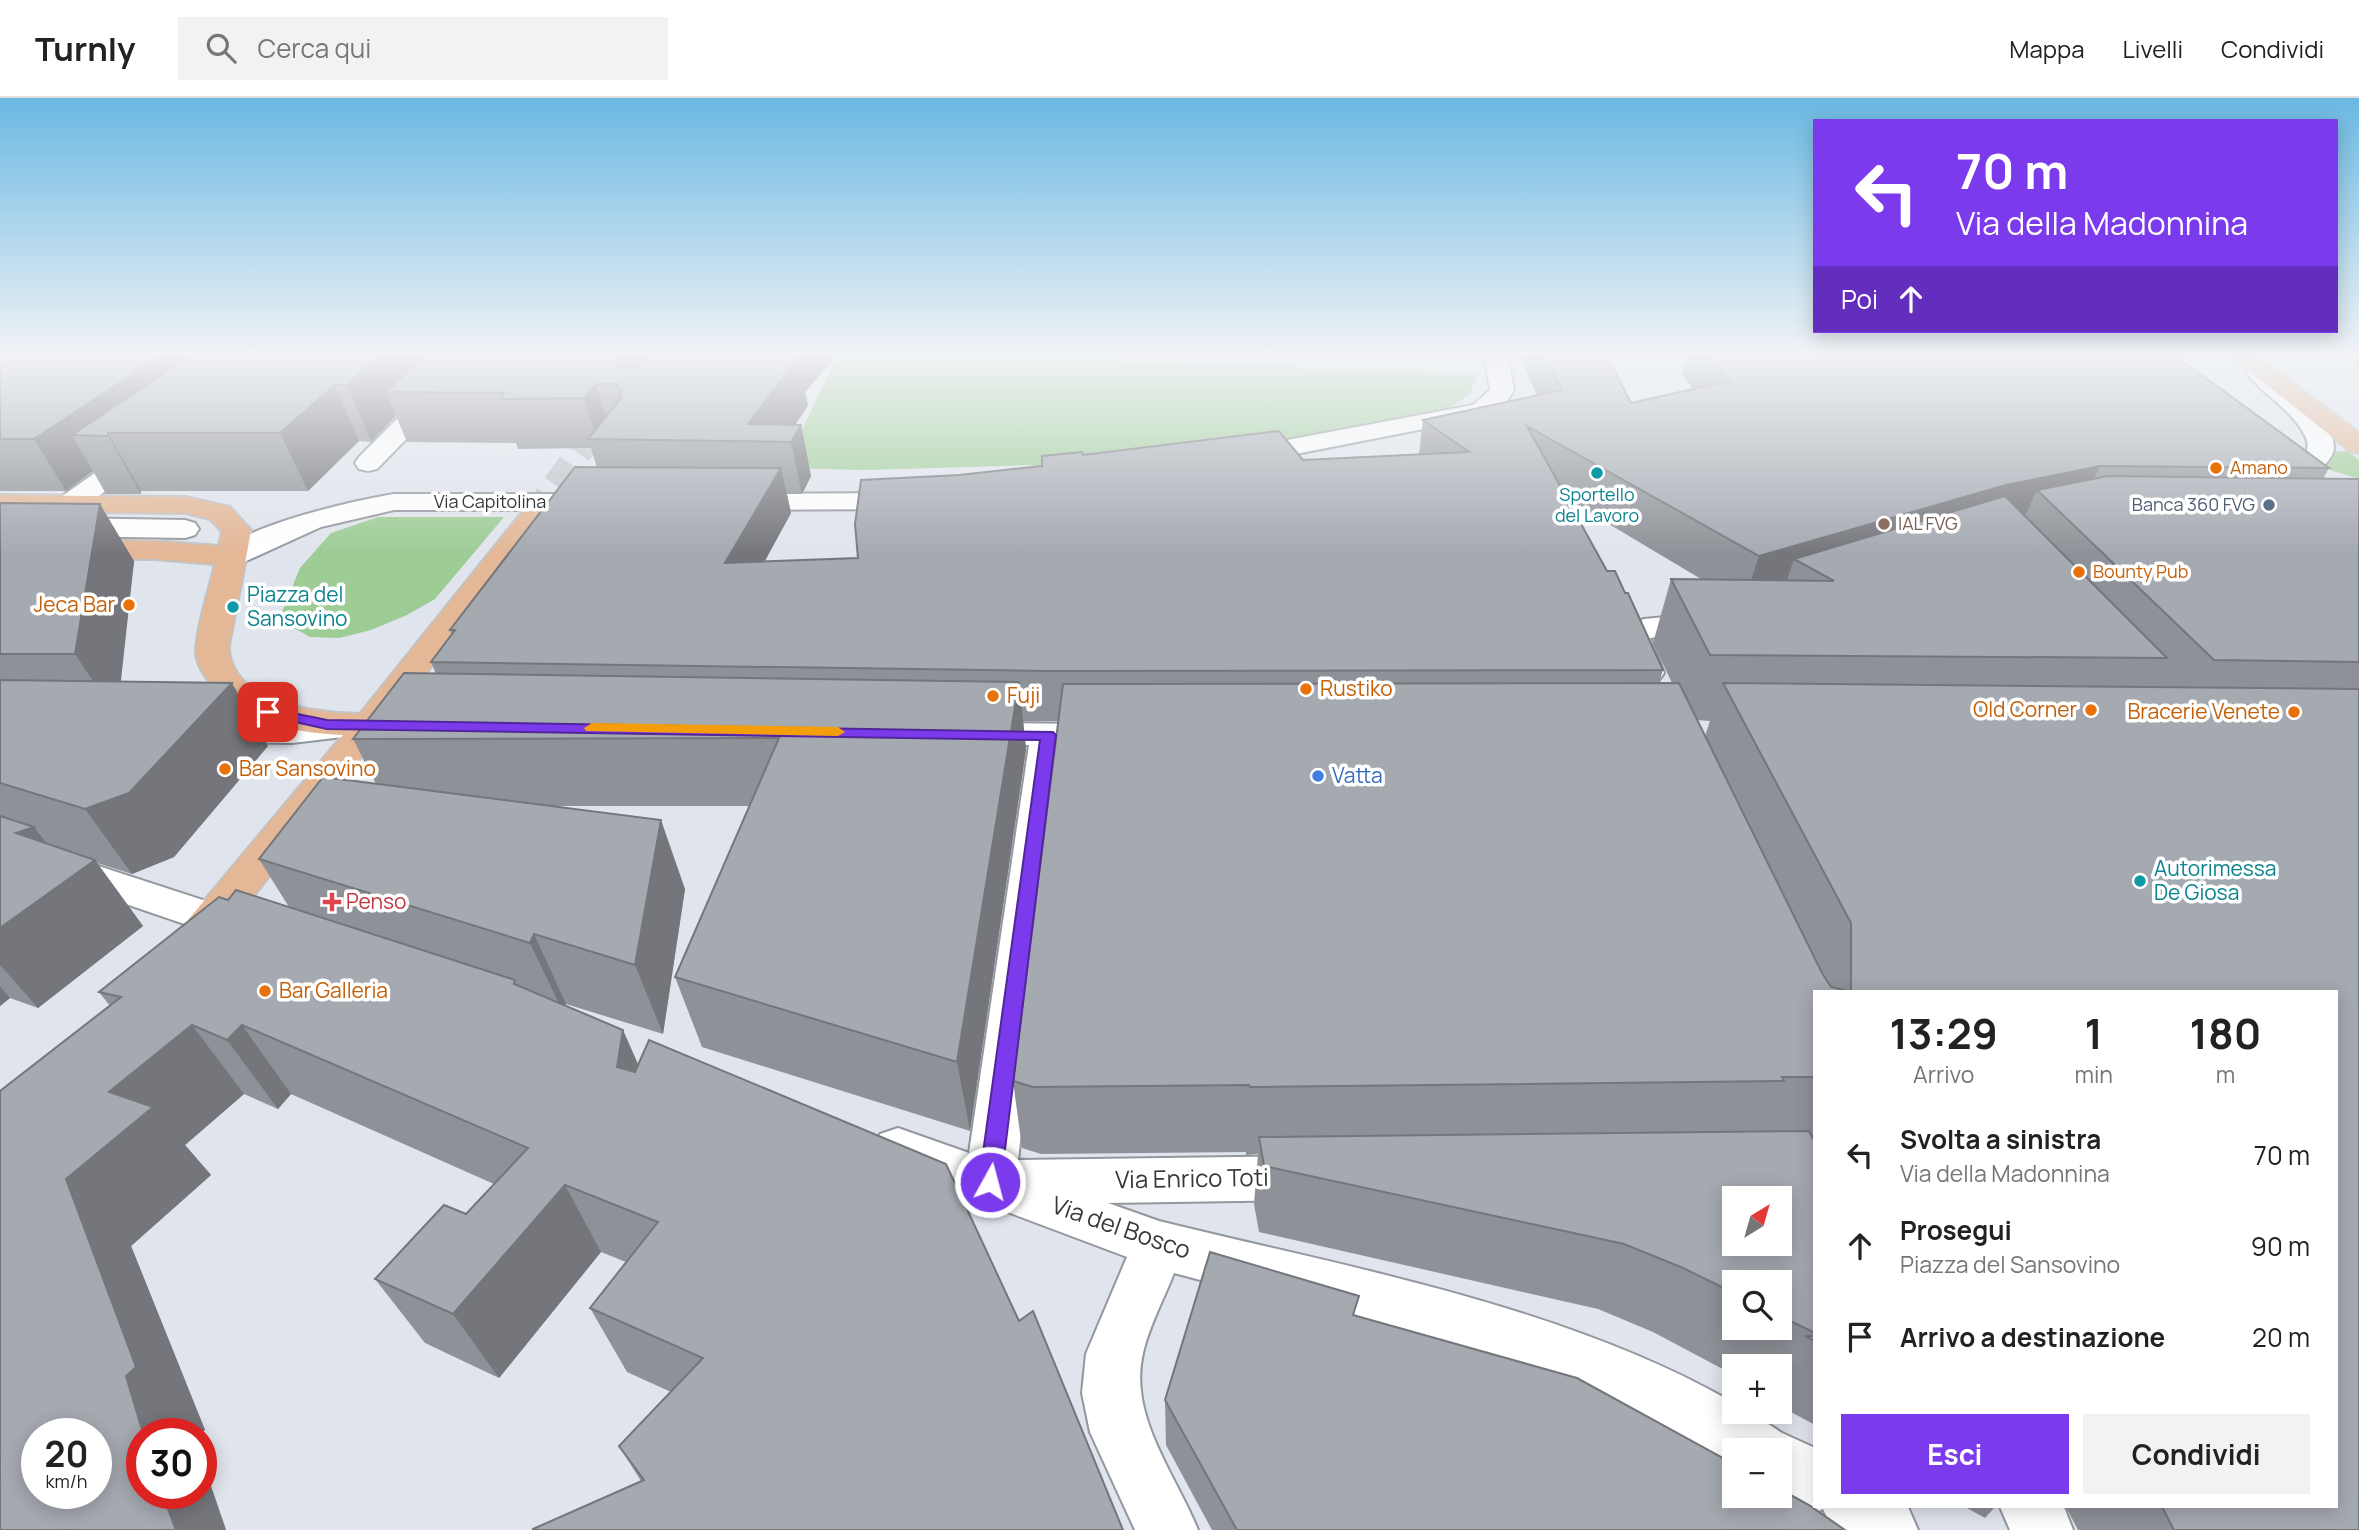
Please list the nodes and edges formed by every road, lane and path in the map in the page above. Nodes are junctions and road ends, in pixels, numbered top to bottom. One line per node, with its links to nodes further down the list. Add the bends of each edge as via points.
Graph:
1 (413, 421): 8 (street)
2 (1428, 421): 7 (street)
3 (2305, 421): 11 (street, via 2321,443 2321,453 2306,474)
4 (2327, 421): 6 (main road)
5 (164, 436): 17 (street)
6 (2359, 445)
7 (1213, 461)
8 (368, 463)
9 (2281, 466): 11 (main road)
10 (600, 472): 13 (street)
11 (2319, 495)
12 (940, 498): 15 (street, via 872,503)
13 (579, 502): 14 (street, Via Capitolina); 21 (street, Via Capitolina, via 407,502 361,507 317,517)
14 (629, 502)
15 (708, 502)
16 (0, 503): 17 (main road)
17 (71, 503): 21 (main road, via 206,508 220,513 237,530)
18 (533, 517): 24 (main road)
19 (185, 529): 20 (street, via 39,527)
20 (2, 545): 21 (main road)
21 (233, 556): 24 (main road, via 212,651 221,674 237,692 268,712 327,724)
22 (1734, 618): 23 (street, via 1635,633 1633,640)
23 (1658, 699)
24 (389, 725): 25 (street, via 292,732); 30 (main road)
25 (181, 731)
26 (937, 733): 27 (street)
27 (1048, 735): 28 (street); 35 (street)
28 (1146, 735)
29 (0, 847): 30 (street)
30 (214, 920): 31 (street); 32 (main road)
31 (286, 943)
32 (178, 956)
33 (860, 1136): 35 (street, Via del Bosco)
34 (1353, 1177): 35 (street, Via Enrico Toti)
35 (990, 1182): 36 (street, Via del Bosco)
36 (1159, 1245): 37 (street, Via del Bosco, via 1475,1326 1578,1359 1686,1408); 42 (street, via 1114,1354 1111,1394 1120,1432)
37 (1738, 1438)
38 (1792, 1469): 39 (street)
39 (1813, 1481)
40 (1855, 1508): 43 (street)
41 (2031, 1508): 44 (street)
42 (1167, 1530)
43 (1888, 1530)
44 (2042, 1530)

